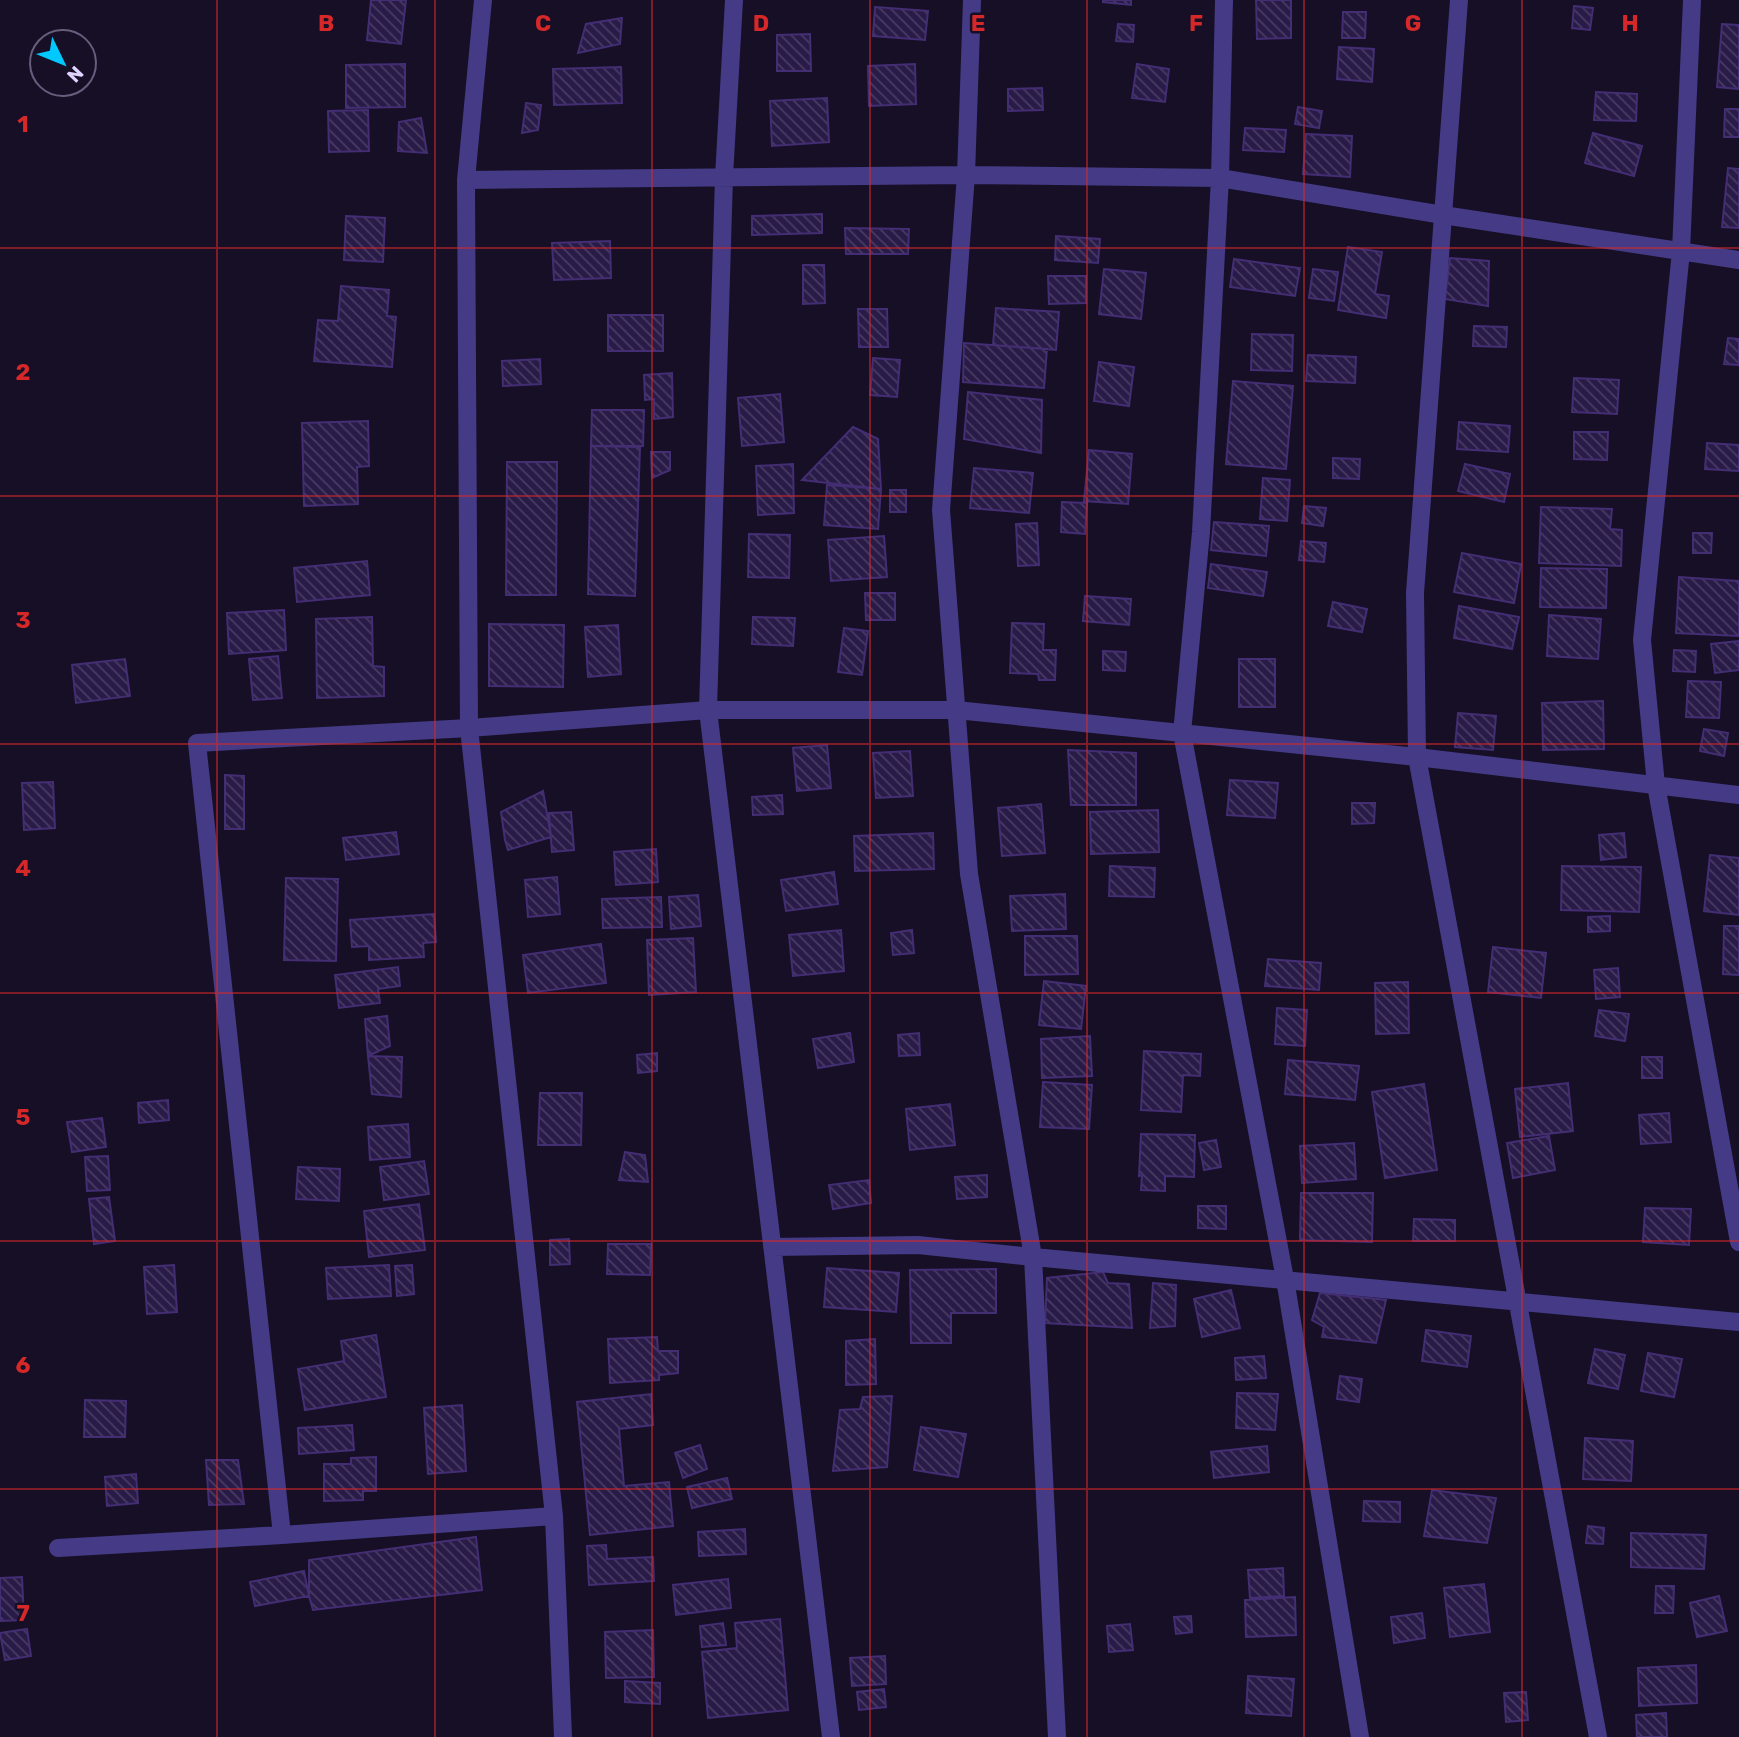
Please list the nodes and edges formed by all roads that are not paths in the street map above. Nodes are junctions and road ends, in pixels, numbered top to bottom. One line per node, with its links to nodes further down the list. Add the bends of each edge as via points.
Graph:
1 (484, 0): 10 (street)
2 (734, 0): 8 (street)
3 (972, 0): 7 (street)
4 (1224, 0): 9 (street)
5 (1460, 0): 11 (street)
6 (1692, 0): 12 (street)
7 (966, 175): 8 (street); 9 (street); 15 (street, via 941,510)
8 (724, 177): 10 (street); 14 (street)
9 (1220, 178): 11 (street); 17 (street, via 1201,532)
10 (466, 180): 16 (street)
11 (1443, 215): 12 (street); 18 (street, via 1415,593)
12 (1681, 251): 13 (street); 19 (street, via 1642,640)
13 (1739, 260)
14 (708, 710): 15 (street); 16 (street); 22 (street)
15 (956, 710): 17 (street); 23 (street, via 969,874)
16 (469, 729): 27 (street); 28 (street, via 197,743)
17 (1182, 733): 18 (street); 24 (street)
18 (1417, 757): 19 (street); 25 (street)
19 (1656, 785): 20 (street); 21 (street)
20 (1739, 794)
21 (1739, 1242)
22 (772, 1247): 23 (street, via 918,1245); 31 (street)
23 (1033, 1257): 24 (street); 32 (street)
24 (1285, 1279): 25 (street); 33 (street)
25 (1517, 1302): 26 (street); 34 (street)
26 (1739, 1322)
27 (554, 1516): 28 (street); 30 (street)
28 (282, 1535): 29 (street)
29 (58, 1548)
30 (562, 1737)
31 (831, 1737)
32 (1057, 1737)
33 (1360, 1737)
34 (1598, 1737)

